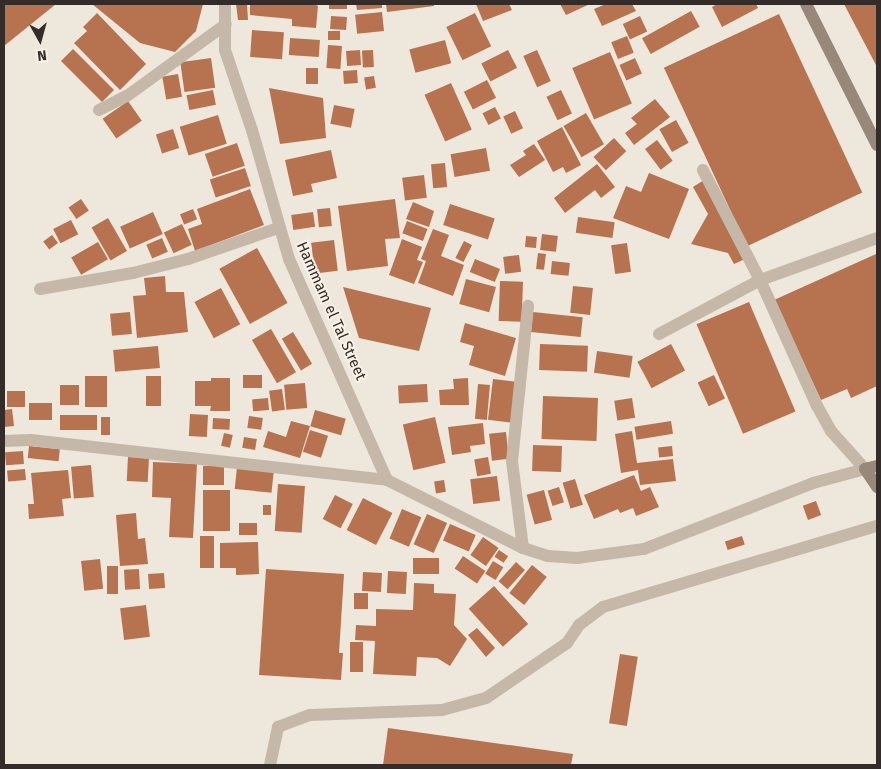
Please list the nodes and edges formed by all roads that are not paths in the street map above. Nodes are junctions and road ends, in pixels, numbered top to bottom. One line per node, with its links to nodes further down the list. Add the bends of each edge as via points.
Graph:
1 (225, 4): 3 (street, Hammam el Tal Street)
2 (806, 4): 5 (main road)
3 (226, 24): 4 (street, via 127,96); 7 (street, Hammam el Tal Street, via 225,50 262,163)
4 (98, 110)
5 (877, 145)
6 (703, 170): 9 (street)
7 (278, 228): 10 (street, via 142,271); 15 (street, Hammam el Tal Street, via 288,259)
8 (877, 238): 9 (street)
9 (760, 280): 12 (street); 14 (street, via 831,431)
10 (40, 289)
11 (528, 306): 18 (street, via 512,461)
12 (659, 334)
13 (4, 441): 15 (street, via 31,440)
14 (871, 468): 16 (main road); 18 (street, via 813,483 644,549 577,558 548,556)
15 (387, 480): 18 (street, via 433,506)
16 (877, 487)
17 (877, 526): 19 (street, via 603,607 579,625 567,643 486,698 442,710 310,715 278,727)
18 (523, 548)
19 (270, 765)

